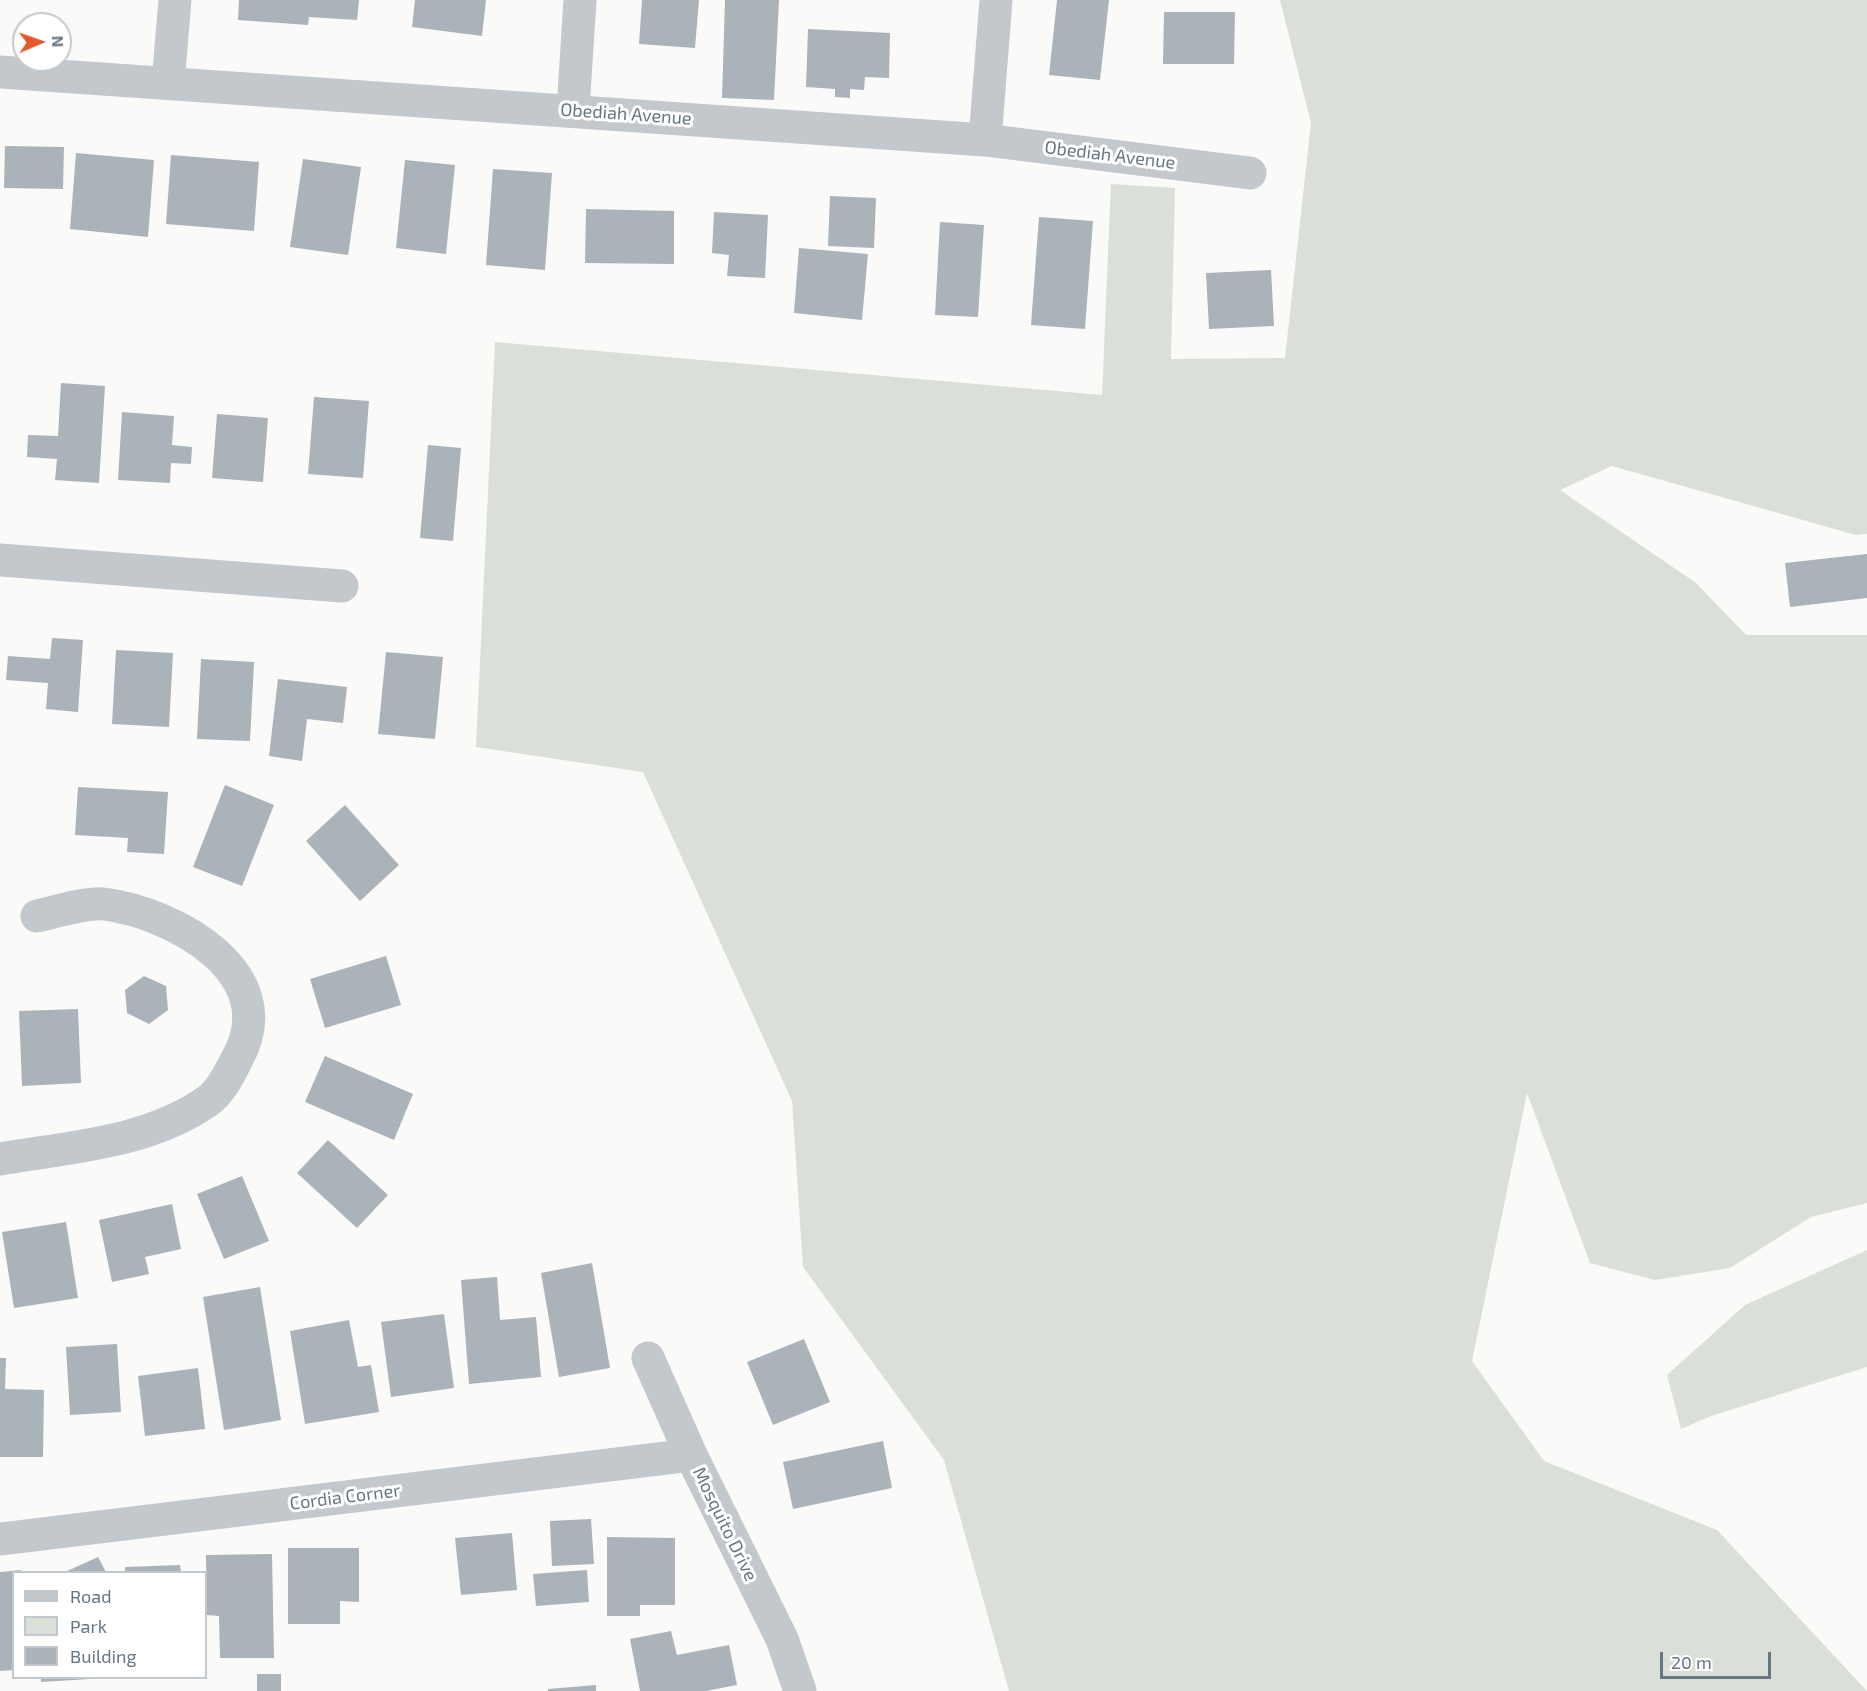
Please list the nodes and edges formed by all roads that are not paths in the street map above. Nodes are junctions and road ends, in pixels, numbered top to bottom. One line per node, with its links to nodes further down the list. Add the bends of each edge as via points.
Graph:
1 (175, 0): 5 (street)
2 (580, 0): 6 (street)
3 (996, 0): 7 (street)
4 (0, 72): 5 (street, Obediah Avenue)
5 (168, 82): 6 (street, Obediah Avenue)
6 (573, 110): 7 (street, Obediah Avenue)
7 (985, 140): 8 (street, Obediah Avenue)
8 (1250, 173)
9 (0, 560): 10 (street)
10 (342, 586)
11 (37, 916): 12 (street, via 102,904 175,925 201,940 230,967 247,1007 248,1028 245,1046 225,1081 211,1099 192,1111 134,1136)
12 (0, 1159)
13 (648, 1358): 14 (street, Mosquito Drive)
14 (691, 1455): 15 (street, Cordia Corner); 16 (street, Mosquito Drive, via 782,1639)
15 (0, 1539)
16 (800, 1691)

